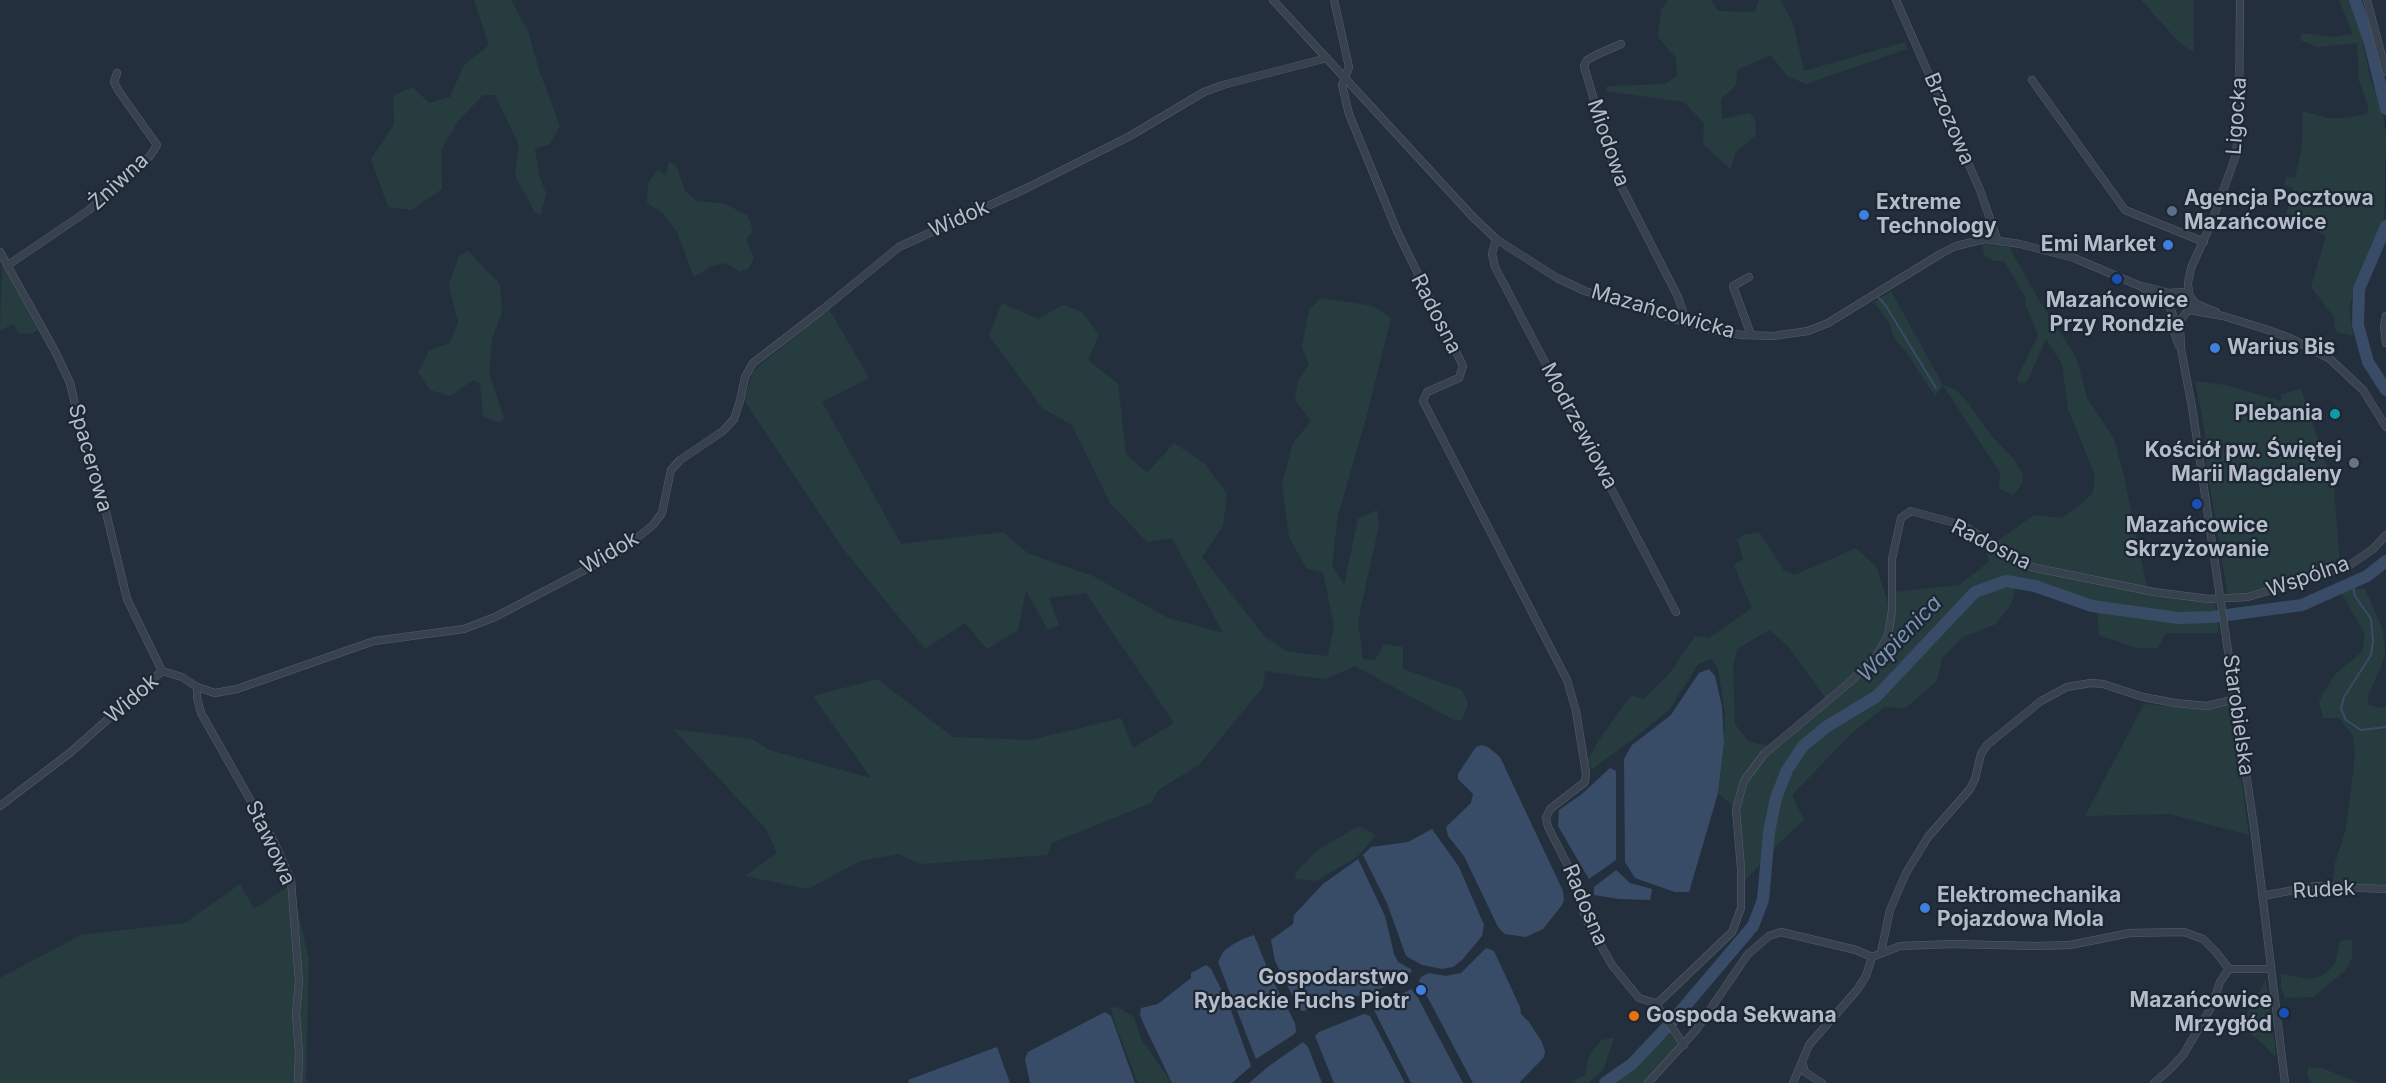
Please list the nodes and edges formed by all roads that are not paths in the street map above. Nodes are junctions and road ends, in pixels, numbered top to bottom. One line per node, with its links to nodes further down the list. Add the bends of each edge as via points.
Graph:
1 (1274, 0): 7 (street, Mazańcowicka)
2 (1334, 0): 10 (street, via 1349,67)
3 (1896, 0): 13 (street, Brzozowa, via 1980,190)
4 (2240, 0): 14 (street, Ligocka, via 2237,147)
5 (2367, 0): 8 (street)
6 (1621, 44): 26 (street, Miodowa, via 1587,60 1584,66 1617,178 1678,297)
7 (1327, 58): 10 (street, Mazańcowicka); 35 (street, Widok, via 1204,92 1029,188 898,247 753,363 745,377 734,419 680,460 669,476 662,513 621,550 464,629 375,641 215,693)
8 (2386, 72)
9 (117, 73): 16 (street, Żniwna, via 114,82 118,90 157,145 150,156 89,210)
10 (1345, 78): 12 (street, Mazańcowicka); 44 (street, Radosna, via 1342,86 1349,114 1397,231 1463,366 1459,378 1427,392 1423,401 1562,669 1576,711 1585,782 1551,809 1546,818 1548,827 1583,895 1582,909 1587,921 1612,965 1639,998)
11 (2032, 80): 14 (street, via 2125,210)
12 (1496, 239): 26 (street, Mazańcowicka, via 1530,263 1576,287); 33 (street, Modrzewiowa, via 1492,254 1495,267)
13 (1997, 239): 19 (street, Mazańcowicka, via 2074,258); 27 (street, Mazańcowicka, via 1956,246 1848,312 1808,331)
14 (2204, 242): 17 (street, Ligocka)
15 (0, 252): 16 (street, Spacerowa)
16 (8, 265): 34 (street, Spacerowa, via 70,383 127,598)
17 (2191, 268): 20 (street); 21 (street, Ligocka)
18 (1749, 277): 27 (street, via 1733,286)
19 (2140, 286): 20 (street); 22 (street, Mazańcowicka)
20 (2177, 292): 21 (street); 22 (street, via 2170,298)
21 (2190, 298): 23 (street); 24 (street)
22 (2171, 307): 23 (street, via 2179,314); 29 (street)
23 (2187, 312): 24 (street); 29 (street, via 2180,326)
24 (2223, 316): 30 (street, via 2290,338 2330,359 2364,390)
25 (2386, 316): 28 (street)
26 (1687, 323): 27 (street, Mazańcowicka)
27 (1750, 335)
28 (2386, 343)
29 (2181, 349): 32 (street, Starobielska)
30 (2386, 427)
31 (2386, 535): 32 (street, Wspólna, via 2347,567)
32 (2221, 602): 36 (street, Starobielska); 44 (street, Radosna, via 2031,567 1962,525 1911,511 1901,518 1892,559 1888,636 1876,656 1764,753 1744,781 1736,809 1741,908 1732,932)
33 (1676, 612)
34 (162, 671): 35 (street, Widok); 37 (street, Widok, via 72,752)
35 (197, 687): 47 (street, Stawowa, via 201,713 274,842 291,880 299,982)
36 (2236, 699): 39 (street, Starobielska); 40 (street, via 2207,706 2175,703 2091,683 2067,687 2041,701 1988,745 1981,754 1970,789 1928,837 1890,910)
37 (0, 806)
38 (2386, 889): 39 (street, Rudek, via 2316,886)
39 (2262, 896): 43 (street, Starobielska)
40 (1881, 952): 41 (street); 42 (street, via 1900,946 1953,944 2070,945 2130,933 2184,932 2203,939)
41 (1872, 957): 45 (street, via 1781,932 1769,936 1748,954); 46 (street, via 1857,990 1809,1046)
42 (2229, 969): 43 (street); 51 (street, via 2183,1055)
43 (2270, 969): 52 (street, Starobielska)
44 (1655, 1003): 45 (street)
45 (1684, 1045): 48 (street)
46 (1802, 1062): 49 (street); 50 (street, via 1805,1072)
47 (298, 1083)
48 (1648, 1083)
49 (1793, 1083)
50 (1822, 1083)
51 (2154, 1083)
52 (2284, 1083)

